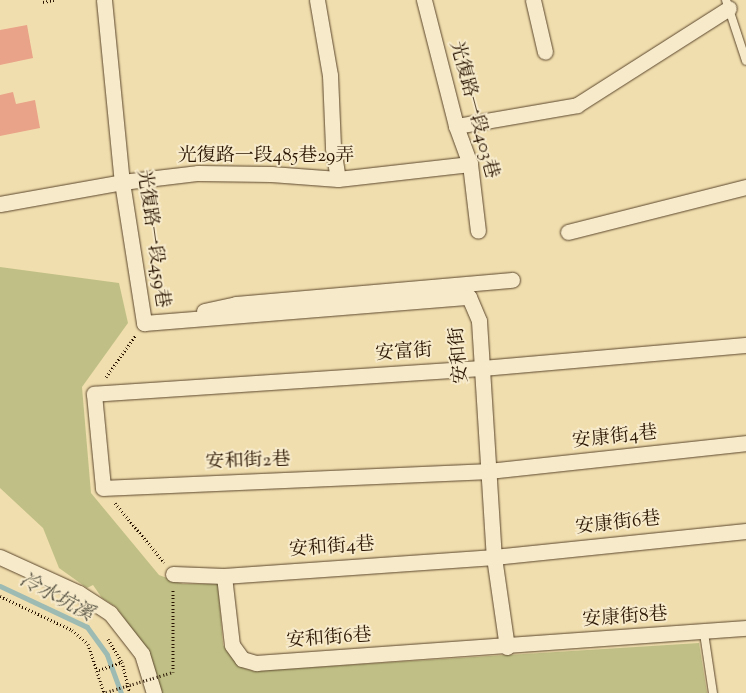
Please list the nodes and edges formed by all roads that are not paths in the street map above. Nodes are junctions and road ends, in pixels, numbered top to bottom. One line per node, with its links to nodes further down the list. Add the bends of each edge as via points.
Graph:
1 (104, 0): 11 (street, 光復路一段459巷)
2 (317, 0): 10 (street, via 330,75 333,148)
3 (424, 0): 8 (street, 光復路一段403巷)
4 (533, 0): 6 (street)
5 (728, 4): 7 (lane); 8 (street, via 577,105)
6 (545, 52)
7 (746, 61)
8 (456, 126): 9 (street, 光復路一段403巷)
9 (470, 164): 10 (street, 光復路一段485巷29弄); 14 (street, 光復路一段403巷)
10 (338, 179): 11 (street, 光復路一段485巷29弄, via 272,174 198,174)
11 (122, 182): 13 (street, 光復路一段485巷29弄); 17 (street, 光復路一段459巷)
12 (746, 187): 15 (street)
13 (0, 204)
14 (478, 231)
15 (568, 232)
16 (512, 280): 17 (street, 光復路一段459巷, via 236,304)
17 (144, 323): 19 (street, 安和街, via 469,297 479,321)
18 (746, 345): 19 (street, 安富街)
19 (481, 368): 21 (street, 安和街); 22 (street, 安富街, via 94,394)
20 (746, 443): 21 (street, 安康街4巷)
21 (489, 472): 22 (street, 安和街2巷); 24 (street, 安和街)
22 (103, 488)
23 (746, 531): 24 (street, 安康街6巷)
24 (494, 556): 27 (street, 安和街4巷); 30 (street, 安和街)
25 (0, 557): 31 (street, via 79,593 110,613 142,654)
26 (173, 574): 27 (street, 安和街4巷)
27 (224, 576): 30 (street, 安和街6巷, via 232,645 242,659 256,664)
28 (746, 628): 29 (street, 安康街8巷)
29 (704, 633): 30 (street, 安康街8巷); 32 (lane)
30 (507, 647)
31 (154, 693)
32 (713, 693)

